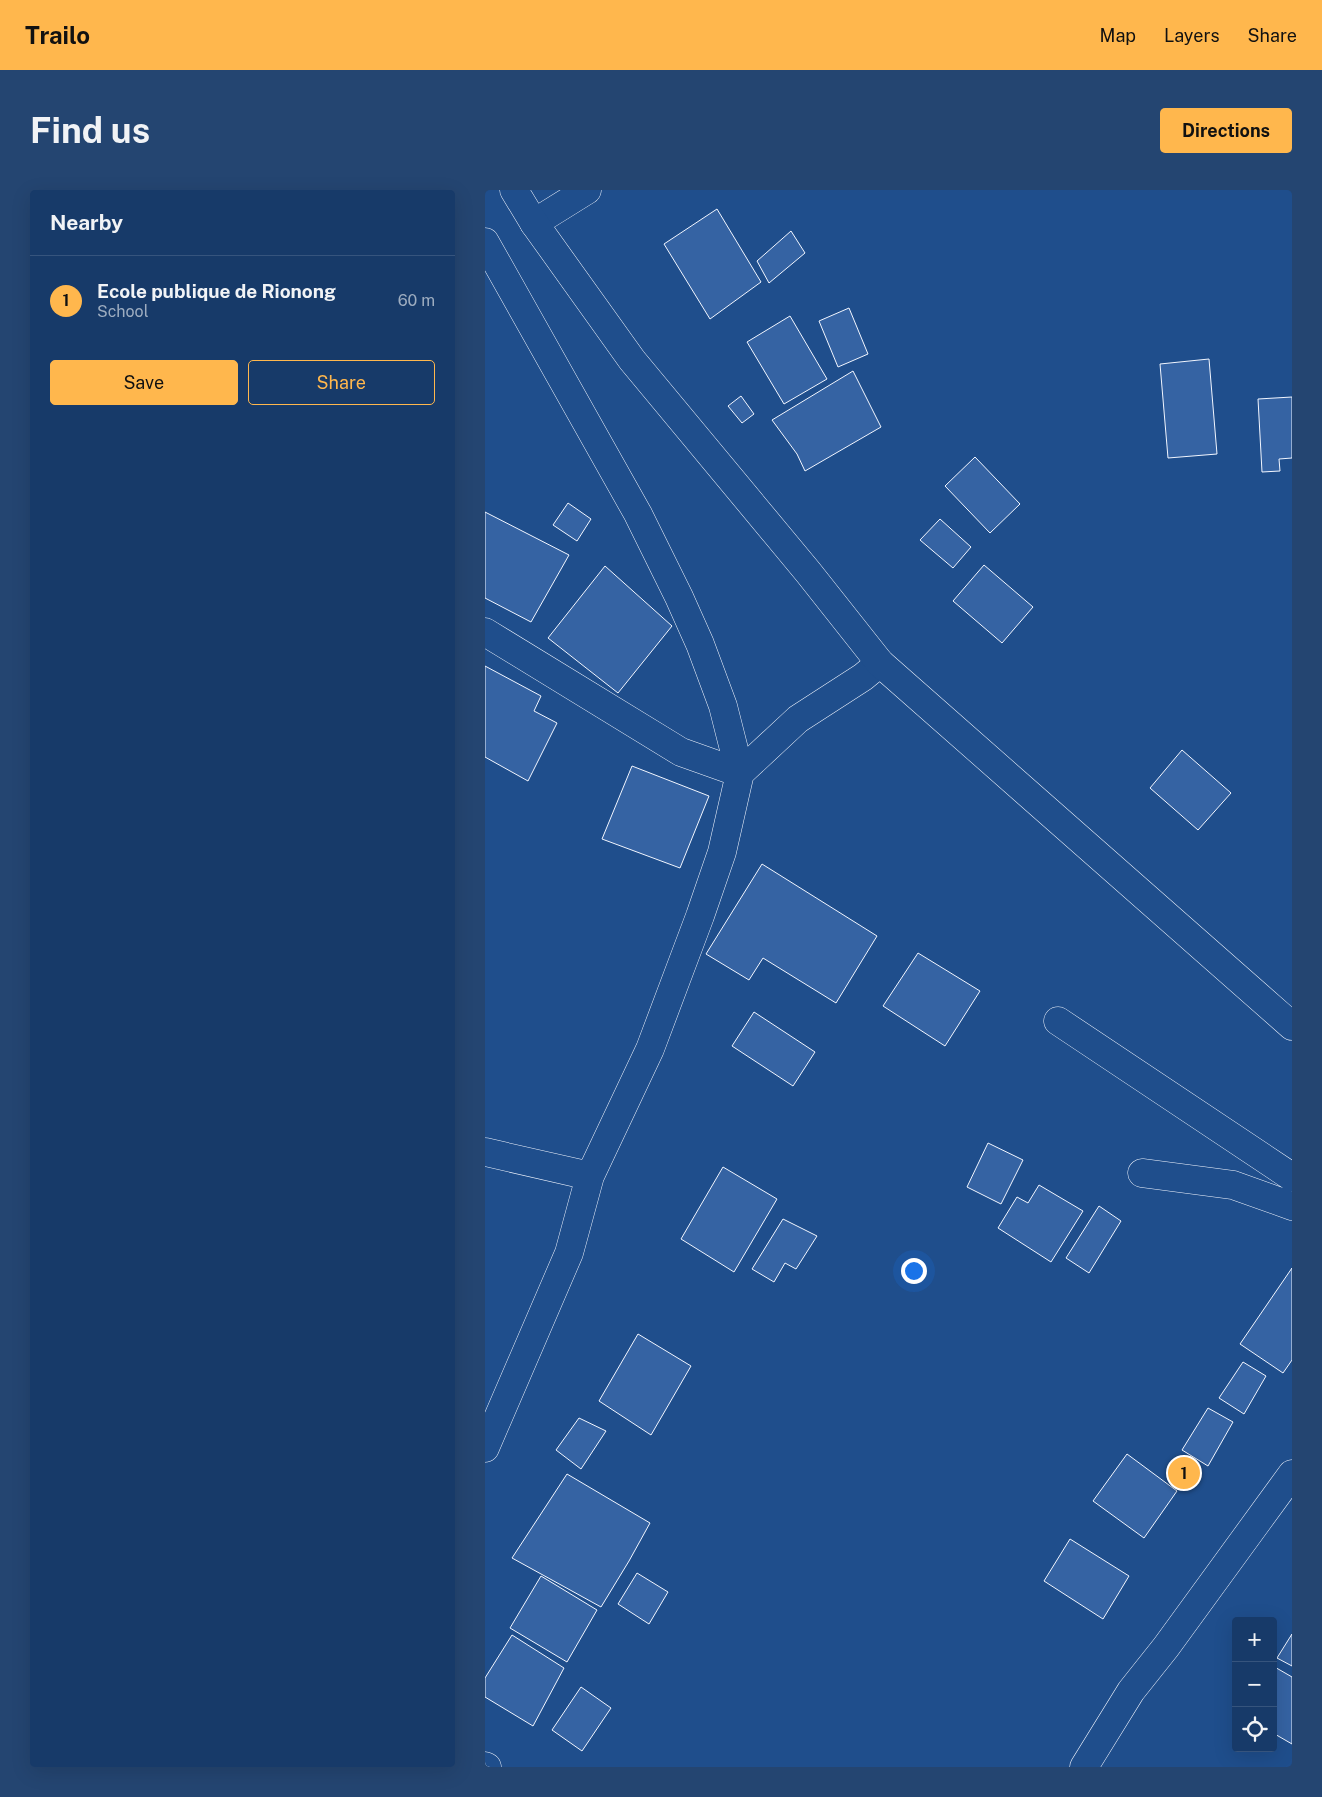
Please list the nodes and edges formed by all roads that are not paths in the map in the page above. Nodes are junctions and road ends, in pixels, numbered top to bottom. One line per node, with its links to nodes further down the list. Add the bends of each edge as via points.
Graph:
1 (514, 190): 3 (street)
2 (587, 190): 3 (street)
3 (534, 223): 6 (street, via 633,360)
4 (485, 242): 7 (street, via 634,507 679,596 723,706)
5 (485, 632): 7 (street, via 681,752)
6 (880, 663): 7 (street, via 798,720); 9 (street)
7 (740, 773): 12 (street, via 722,852 696,925 650,1048)
8 (1058, 1021): 13 (street)
9 (1292, 1026)
10 (485, 1152): 12 (street)
11 (1142, 1173): 14 (street, via 1233,1185)
12 (590, 1176): 15 (street, via 569,1253)
13 (1292, 1177)
14 (1292, 1206)
15 (485, 1448)
16 (1292, 1474): 17 (street, via 1131,1691)
17 (1085, 1767)

